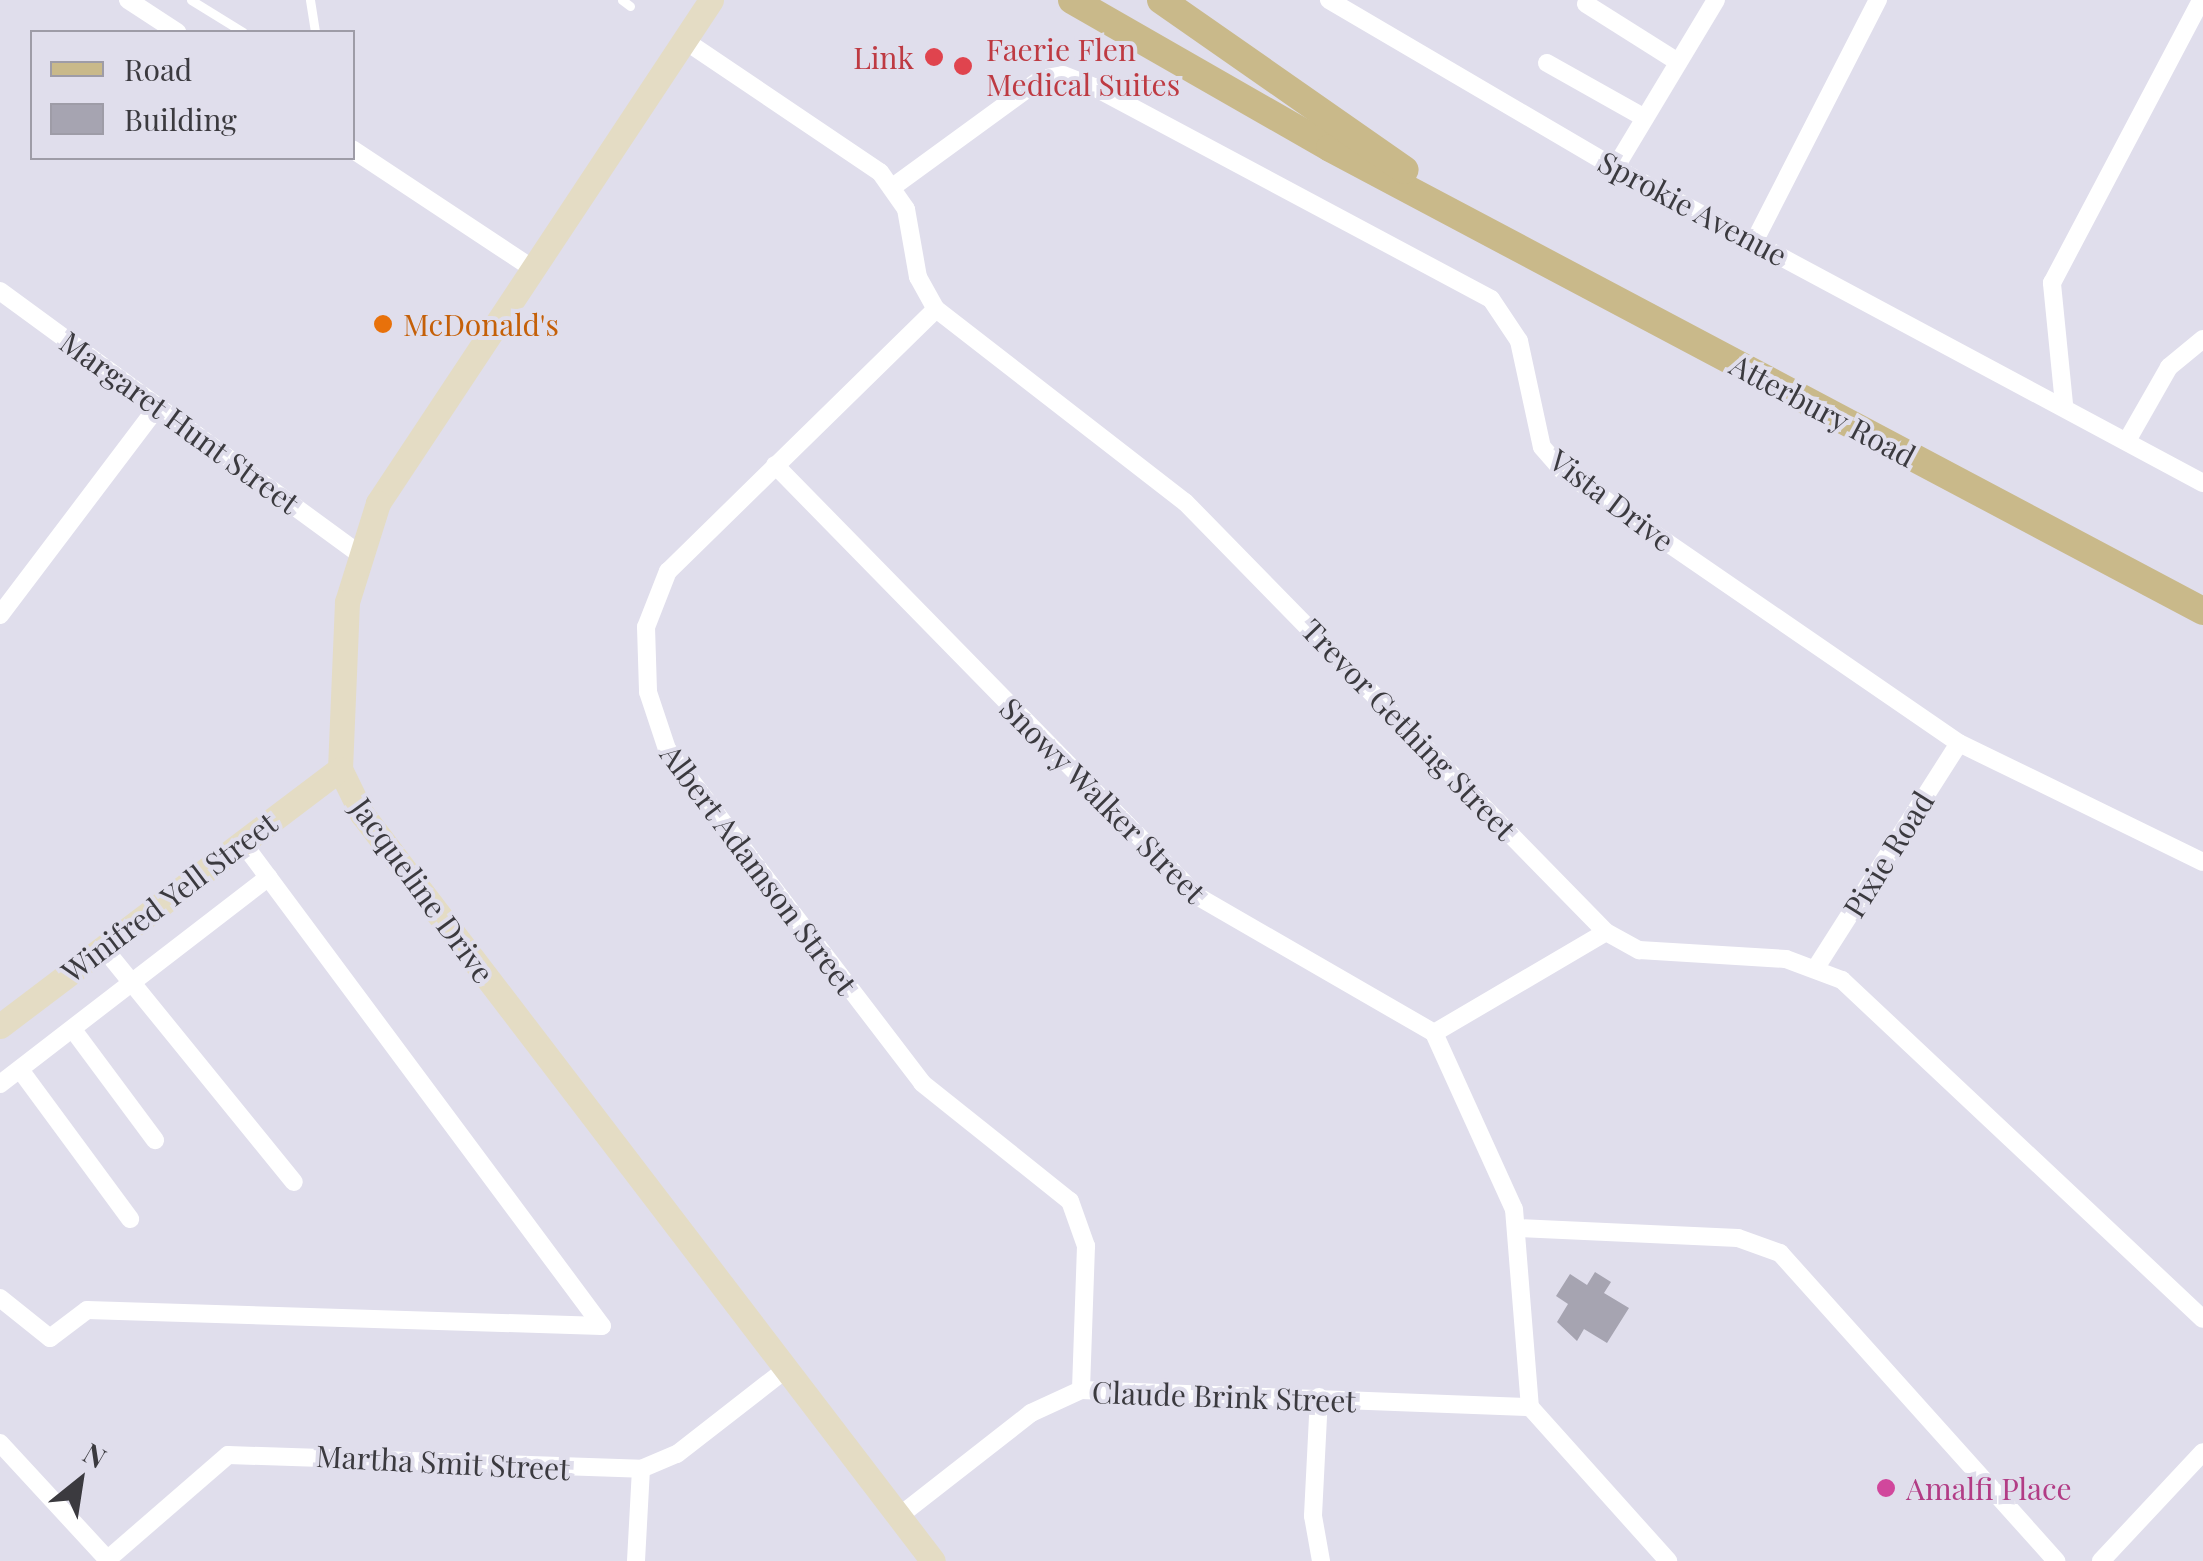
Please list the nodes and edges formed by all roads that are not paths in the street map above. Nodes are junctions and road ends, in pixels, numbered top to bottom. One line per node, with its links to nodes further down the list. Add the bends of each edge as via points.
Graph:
1 (128, 0): 12 (street)
2 (191, 0): 13 (lane)
3 (310, 0): 14 (lane)
4 (711, 0): 15 (street, Jacqueline Drive)
5 (1072, 0): 22 (main road, Atterbury Road, via 1330,148)
6 (1161, 0): 22 (main road, Atterbury Road)
7 (1329, 0): 20 (street, Sprokie Avenue)
8 (1878, 0): 23 (street)
9 (2201, 0): 28 (street, via 2052,282)
10 (1711, 2): 16 (street)
11 (1586, 4): 16 (street)
12 (174, 30)
13 (240, 30)
14 (316, 30)
15 (684, 40): 21 (street); 24 (street, Jacqueline Drive)
16 (1678, 62): 18 (street)
17 (1547, 63): 18 (street)
18 (1645, 118): 20 (street)
19 (355, 151): 24 (street)
20 (1615, 168): 23 (street, Sprokie Avenue)
21 (894, 186): 26 (street); 36 (street, Vista Drive, via 1042,79 1063,76 1094,88 1491,300 1512,322 1534,426 1556,464)
22 (1446, 202): 34 (main road, Atterbury Road)
23 (1755, 240): 28 (street, Sprokie Avenue)
24 (530, 267): 33 (street, Jacqueline Drive, via 402,460)
25 (0, 291): 29 (street, Margaret Hunt Street)
26 (936, 309): 31 (street, Albert Adamson Street); 41 (street, Trevor Gething Street, via 1184,502)
27 (2203, 339): 30 (street, via 2169,367)
28 (2064, 404): 30 (street, Sprokie Avenue)
29 (158, 406): 33 (street, Margaret Hunt Street); 35 (street)
30 (2128, 438): 32 (street, Sprokie Avenue)
31 (775, 465): 47 (street, Snowy Walker Street, via 1196,896); 57 (street, Albert Adamson Street, via 654,594 645,646 657,730 922,1083 1070,1201 1086,1246)
32 (2203, 484)
33 (358, 554): 37 (street, Jacqueline Drive, via 340,654)
34 (2203, 610)
35 (0, 615)
36 (1959, 743): 39 (street, Vista Drive); 43 (street, Pixie Road)
37 (340, 769): 38 (street, Winifred Yell Street); 56 (street, Jacqueline Drive, via 362,814)
38 (242, 842): 40 (street); 42 (street, Winifred Yell Street)
39 (2203, 862)
40 (269, 877): 44 (street); 54 (street, via 602,1326 87,1310 50,1338)
41 (1606, 932): 43 (street, Trevor Gething Street, via 1643,950); 47 (street)
42 (102, 946): 44 (street); 45 (street, Winifred Yell Street)
43 (1817, 966): 55 (street, Trevor Gething Street, via 1866,1000)
44 (132, 983): 46 (street); 51 (street)
45 (0, 1026)
46 (74, 1031): 48 (street); 50 (street)
47 (1434, 1033): 53 (street)
48 (24, 1074): 49 (street); 52 (street)
49 (0, 1084)
50 (155, 1140)
51 (294, 1182)
52 (130, 1220)
53 (1516, 1228): 59 (street); 69 (street, via 1738,1238 1780,1253)
54 (0, 1298)
55 (2203, 1319)
56 (786, 1369): 62 (street, Martha Smit Street, via 677,1454); 63 (street, Jacqueline Drive)
57 (1080, 1390): 58 (street, Claude Brink Street); 63 (street, Claude Brink Street, via 1031,1413)
58 (1319, 1397): 59 (street, Claude Brink Street); 67 (street, via 1313,1516)
59 (1530, 1407): 68 (street)
60 (0, 1443): 64 (street)
61 (2203, 1452): 70 (street)
62 (641, 1469): 64 (street, Martha Smit Street, via 228,1455); 65 (street)
63 (898, 1517): 66 (street, Jacqueline Drive)
64 (109, 1560)
65 (636, 1561)
66 (932, 1561)
67 (1321, 1561)
68 (1668, 1561)
69 (2056, 1561)
70 (2101, 1561)

